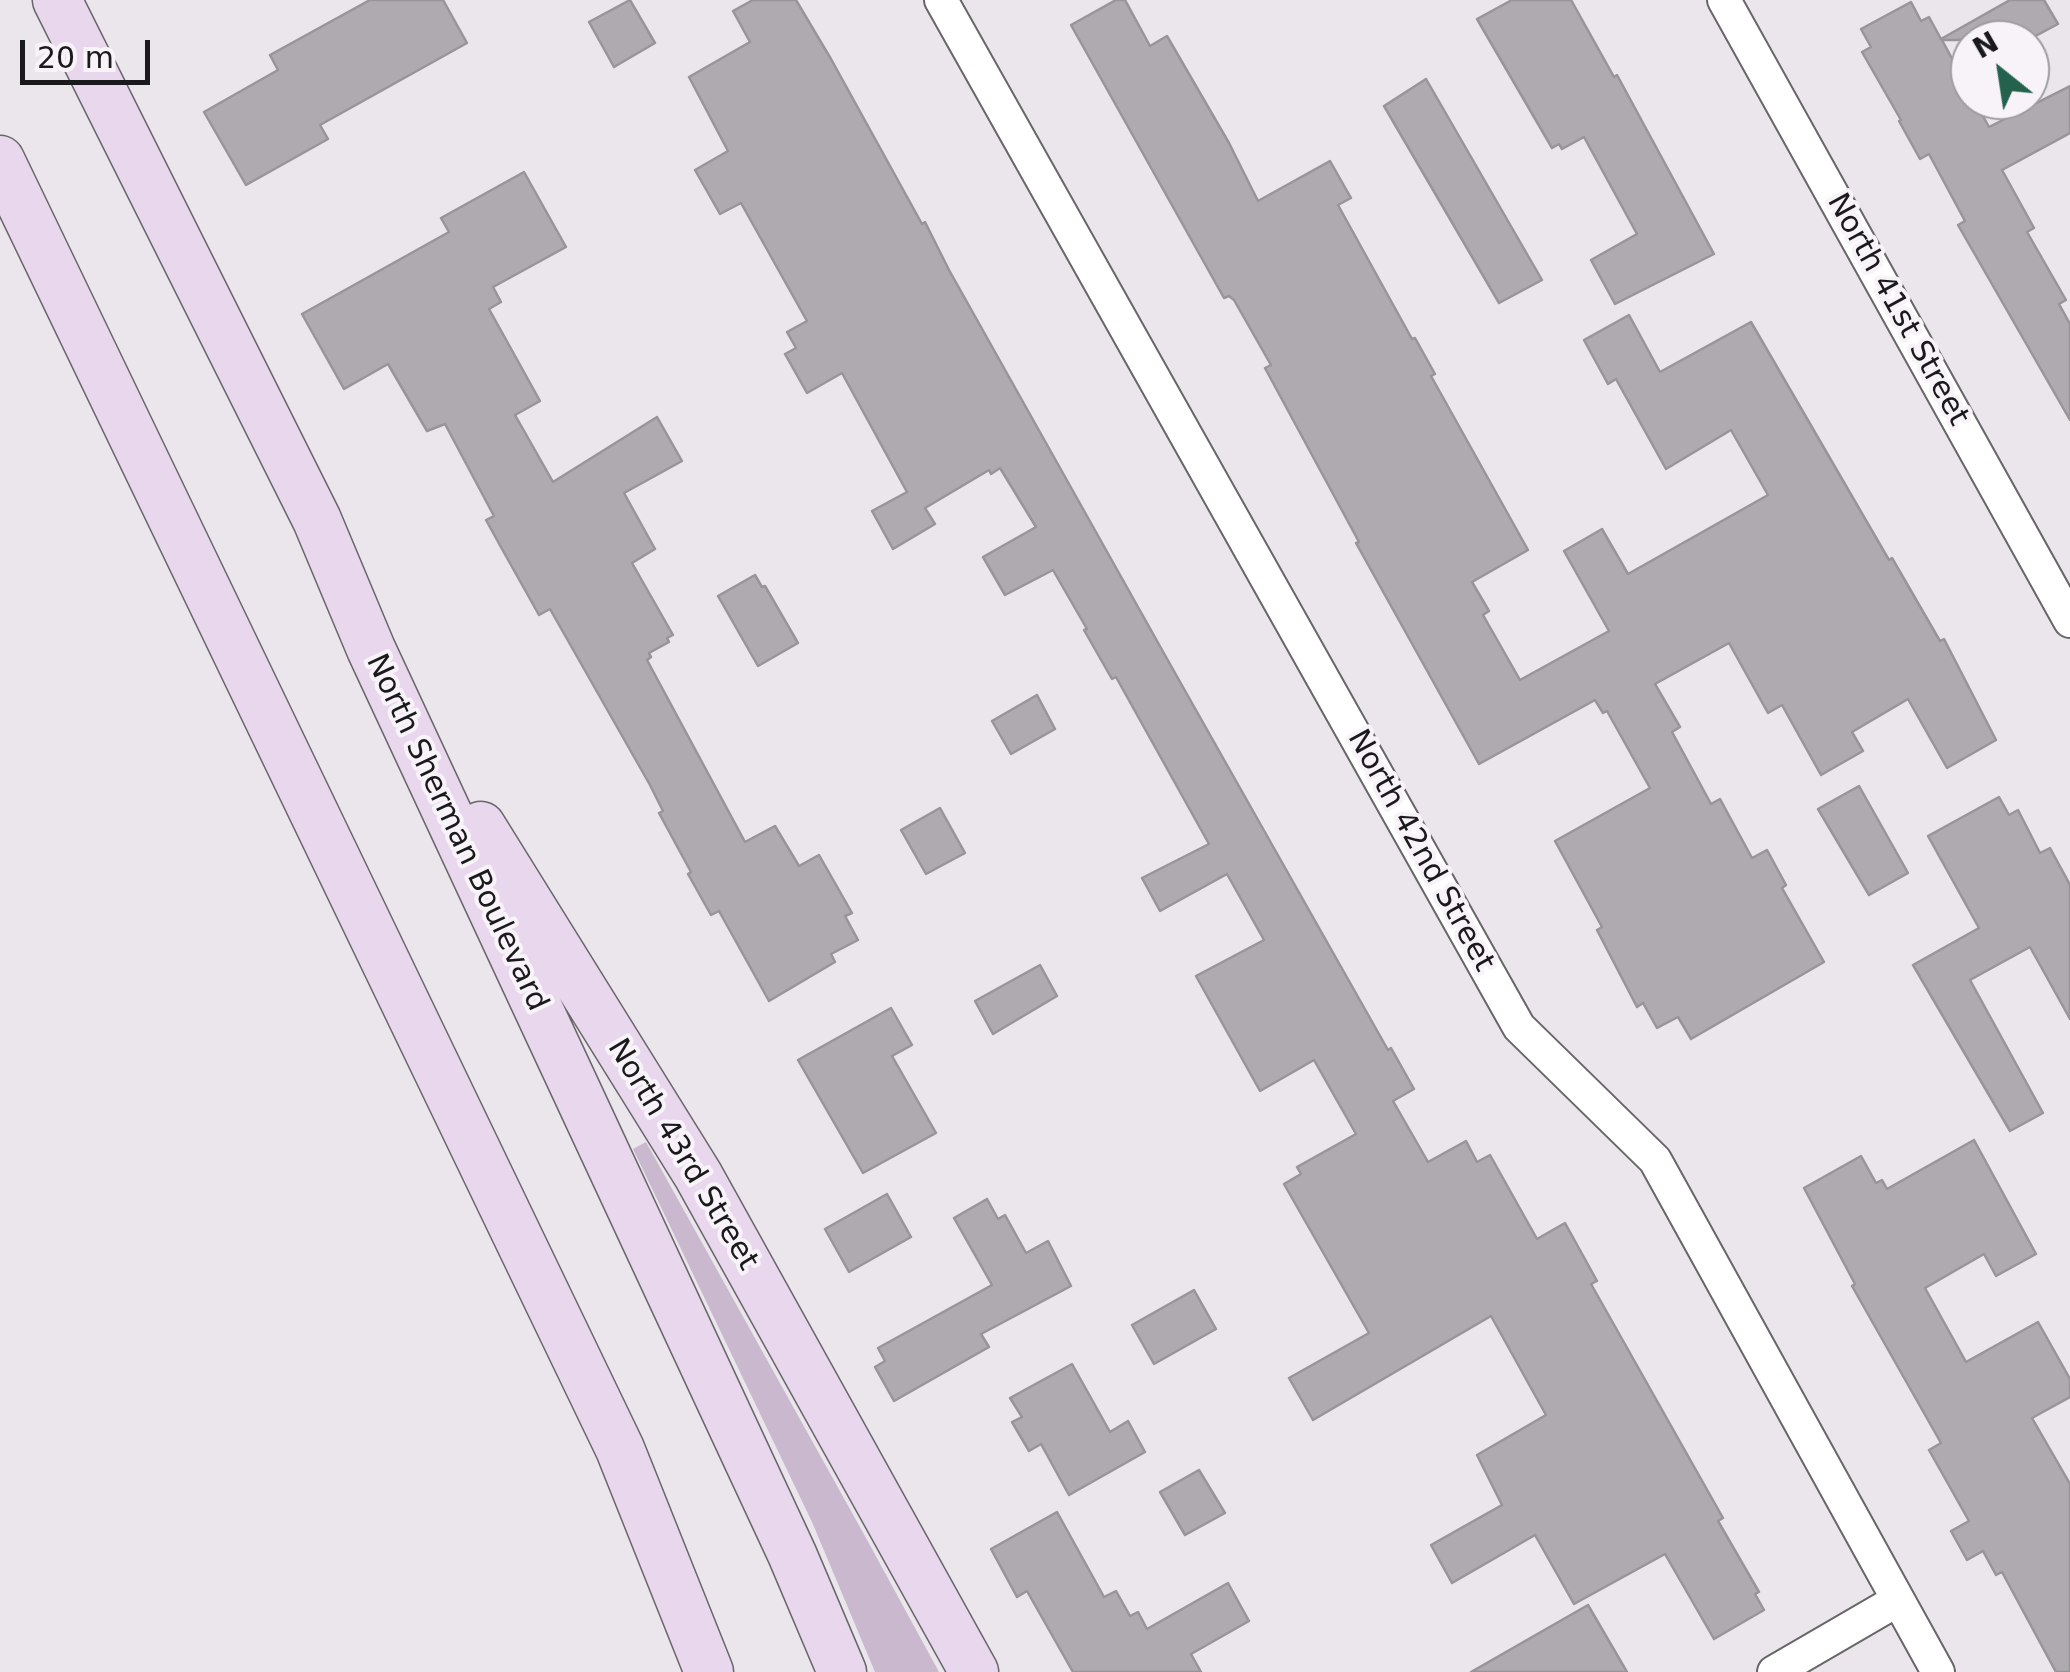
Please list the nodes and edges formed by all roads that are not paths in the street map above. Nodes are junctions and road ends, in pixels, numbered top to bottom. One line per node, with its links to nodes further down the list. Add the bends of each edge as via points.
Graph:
1 (57, 0): 6 (main road, North Sherman Boulevard, via 317,520)
2 (942, 0): 7 (street, North 42nd Street, via 1518,1027 1655,1160)
3 (1724, 0): 5 (street, North 41st Street)
4 (0, 160): 8 (main road, via 620,1449)
5 (2070, 621)
6 (371, 649): 9 (main road, North Sherman Boulevard); 10 (main road, North 43rd Street, via 698,1175)
7 (1898, 1600): 11 (street); 12 (street, North 42nd Street)
8 (709, 1672)
9 (842, 1672)
10 (974, 1672)
11 (1774, 1672)
12 (1938, 1672)

